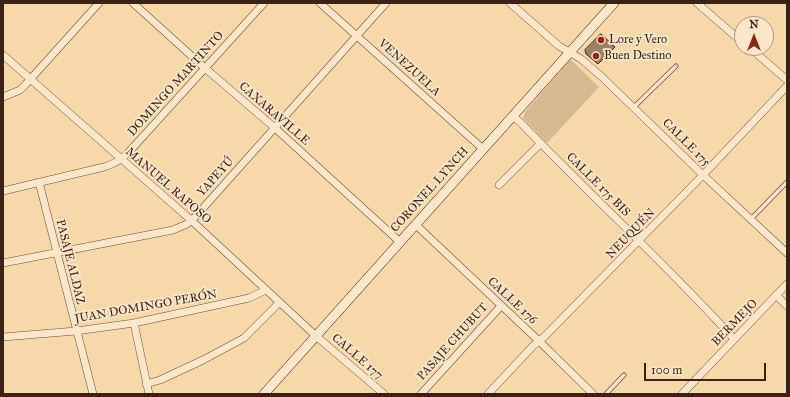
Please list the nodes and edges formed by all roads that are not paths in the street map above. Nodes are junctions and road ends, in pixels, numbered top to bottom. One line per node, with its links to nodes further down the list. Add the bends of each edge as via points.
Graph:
1 (99, 3): 16 (street)
2 (133, 3): 15 (street, CAXARAVILLE)
3 (264, 3): 15 (street, DOMINGO MARTINTO)
4 (320, 3): 9 (street, VENEZUELA)
5 (386, 3): 9 (street, YAPEYÚ)
6 (510, 3): 11 (street, CALLE 175)
7 (614, 3): 11 (main road, CORONEL LYNCH)
8 (697, 3): 10 (street)
9 (356, 35): 22 (street, YAPEYÚ); 24 (street, VENEZUELA)
10 (734, 35)
11 (569, 52): 20 (street, CALLE 175, via 581,59); 21 (main road, CORONEL LYNCH)
12 (3, 55): 16 (street, MANUEL RAPOSO)
13 (759, 56): 17 (street)
14 (676, 66): 20 (lane)
15 (206, 69): 22 (street, CAXARAVILLE); 25 (street, DOMINGO MARTINTO)
16 (31, 80): 19 (street, via 20,90); 25 (street, MANUEL RAPOSO)
17 (787, 80)
18 (787, 86): 26 (street, NEUQUÉN)
19 (3, 97)
20 (634, 107): 26 (street, CALLE 175)
21 (513, 116): 23 (street, CALLE 175 BIS); 24 (main road, CORONEL LYNCH)
22 (275, 128): 32 (street, YAPEYÚ); 35 (street, CAXARAVILLE)
23 (541, 143): 29 (street); 34 (street, CALLE 175 BIS)
24 (483, 149): 33 (main road, CORONEL LYNCH)
25 (121, 160): 27 (street, DOMINGO MARTINTO, via 104,167); 32 (street, MANUEL RAPOSO)
26 (703, 175): 31 (street, CALLE 175); 34 (street, NEUQUÉN)
27 (39, 182): 30 (street, DOMINGO MARTINTO); 36 (street, PASAJE ALDAZ)
28 (787, 182): 31 (lane)
29 (499, 185)
30 (3, 191)
31 (750, 219): 37 (street, CALLE 175)
32 (190, 220): 36 (street, YAPEYÚ, via 173,230); 40 (street, MANUEL RAPOSO)
33 (416, 225): 35 (main road, CORONEL LYNCH); 43 (street, CALLE 176)
34 (639, 241): 49 (street, CALLE 175 BIS); 50 (street, NEUQUÉN)
35 (400, 242): 47 (main road, CORONEL LYNCH)
36 (57, 253): 38 (street, YAPEYÚ); 46 (street, PASAJE ALDAZ)
37 (787, 253)
38 (3, 263)
39 (787, 284): 41 (street, BERMEJO)
40 (266, 290): 42 (street, MANUEL RAPOSO); 45 (street, JUAN DOMINGO PERÓN, via 249,298)
41 (776, 295): 44 (street); 49 (street, BERMEJO)
42 (279, 303): 47 (street, MANUEL RAPOSO); 52 (street, via 244,338 203,360)
43 (501, 306): 50 (street, CALLE 176); 57 (street, PASAJE CHUBUT)
44 (787, 306)
45 (134, 323): 46 (street, JUAN DOMINGO PERÓN); 52 (street)
46 (76, 331): 48 (street, JUAN DOMINGO PERÓN); 53 (street, PASAJE ALDAZ)
47 (316, 336): 55 (main road, CORONEL LYNCH); 56 (street, CALLE 177)
48 (3, 337)
49 (734, 339): 61 (street, BERMEJO)
50 (539, 341): 58 (street, NEUQUÉN); 59 (street, CALLE 176)
51 (624, 375): 60 (lane)
52 (146, 384): 54 (street)
53 (93, 394)
54 (149, 394)
55 (264, 394)
56 (384, 394)
57 (421, 394)
58 (488, 394)
59 (592, 394)
60 (606, 394)
61 (682, 394)

